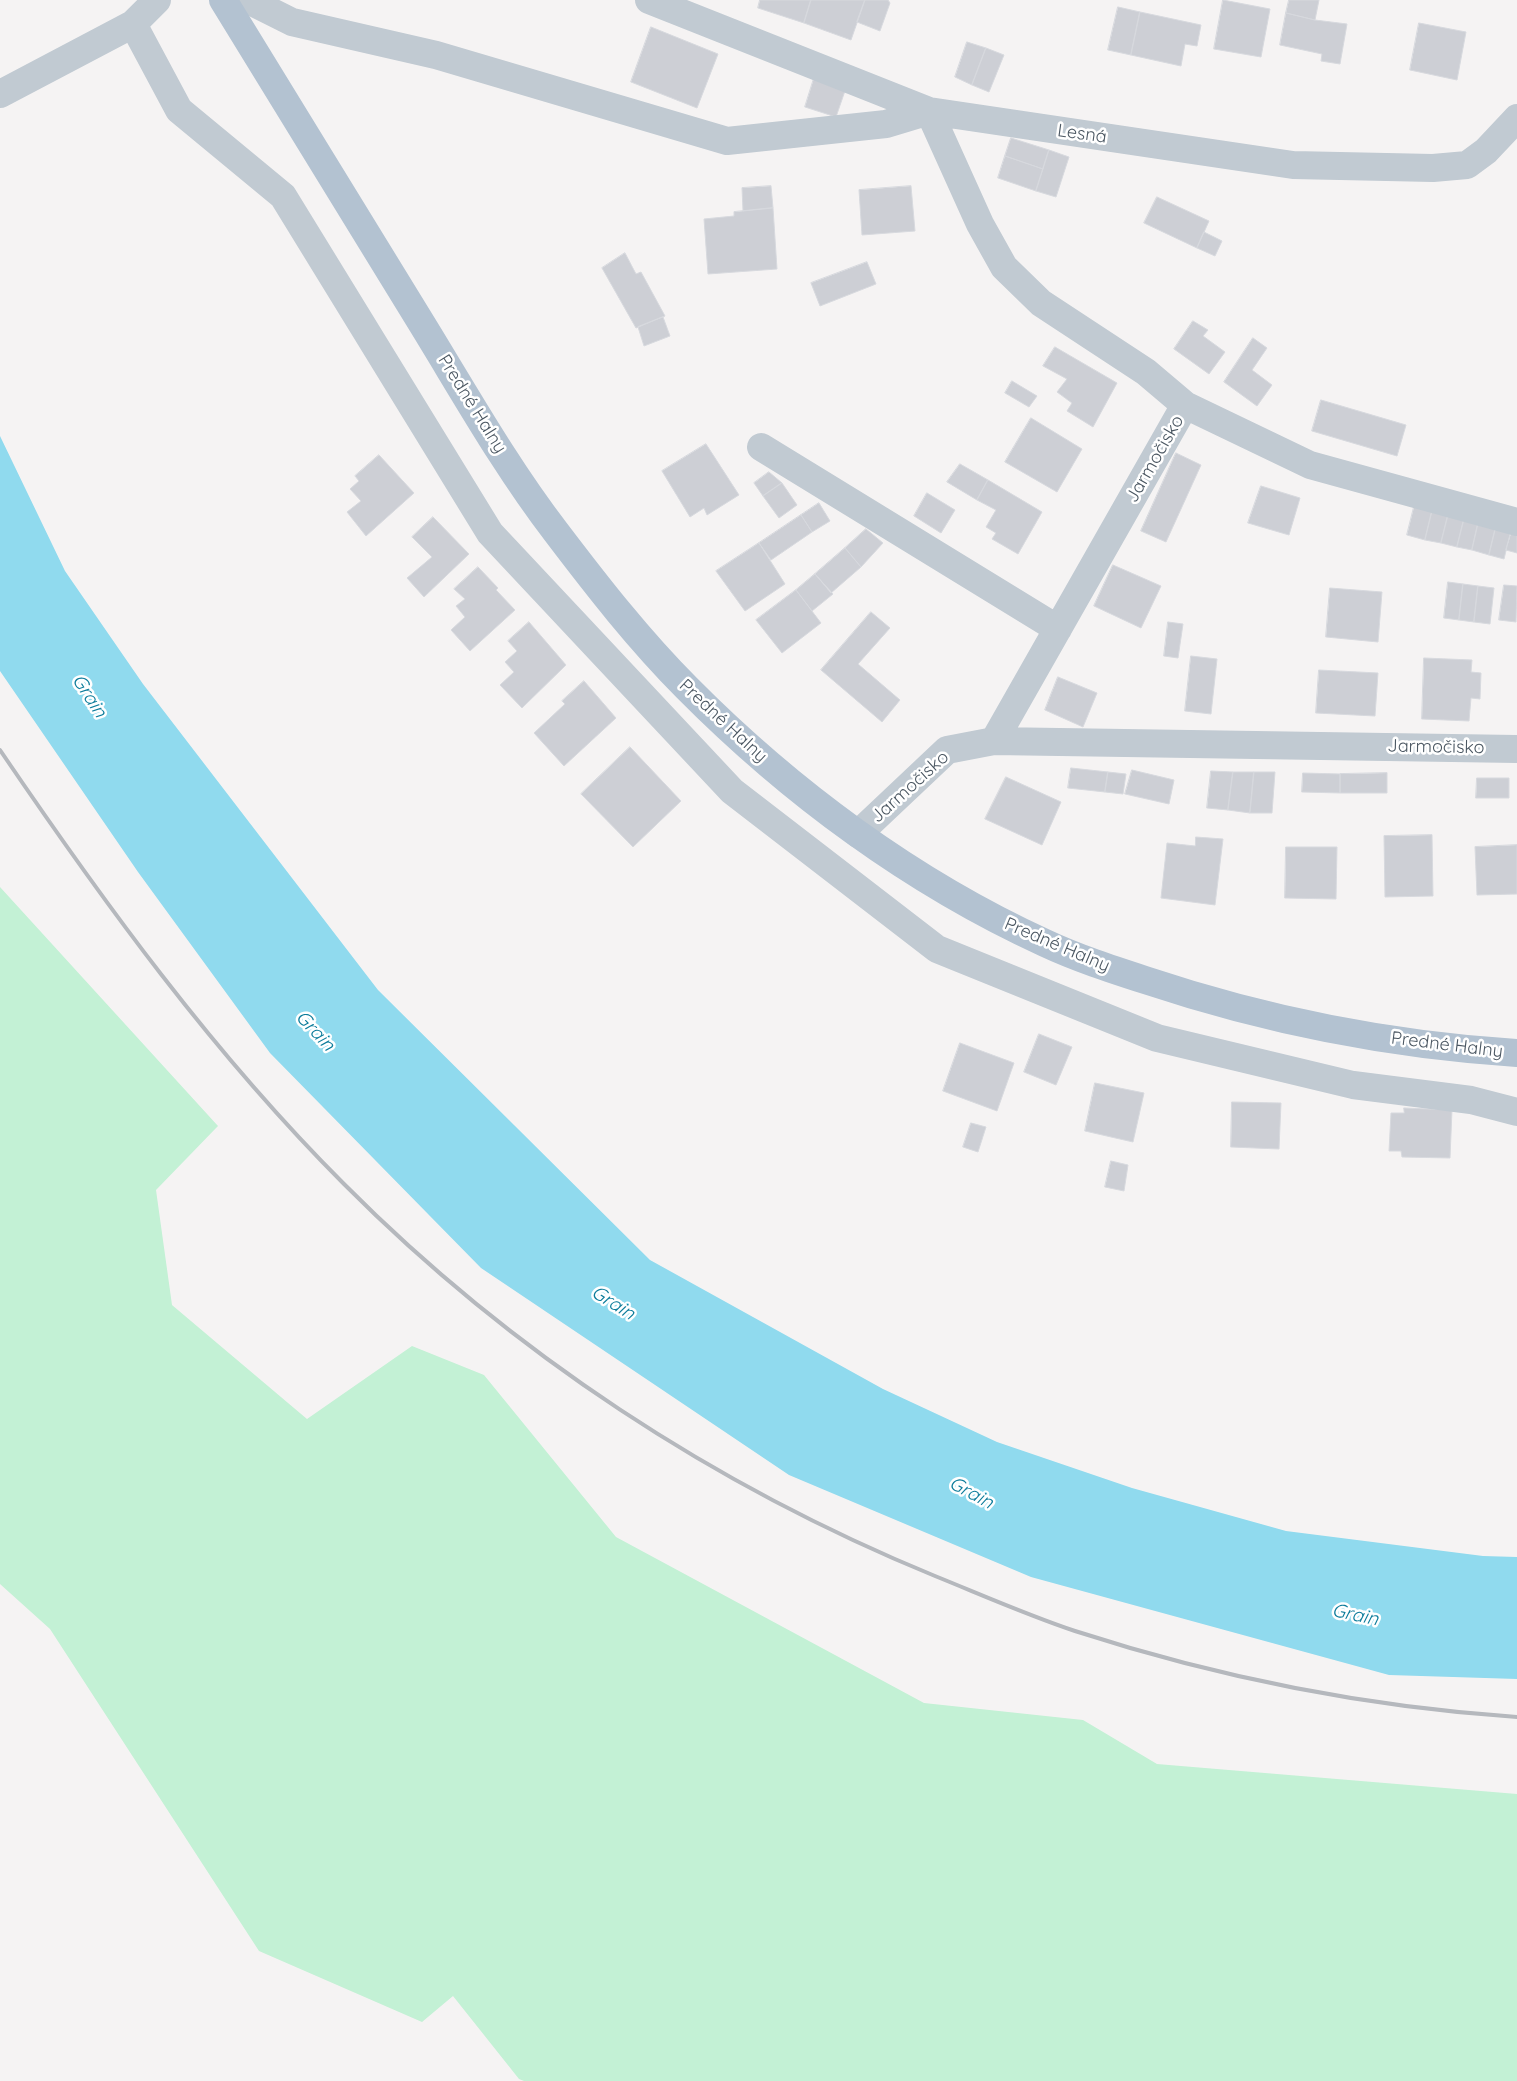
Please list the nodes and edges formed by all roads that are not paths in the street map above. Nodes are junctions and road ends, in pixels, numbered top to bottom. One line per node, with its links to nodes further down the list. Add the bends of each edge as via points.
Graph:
1 (157, 0): 5 (street)
2 (222, 0): 15 (main road, Predné Halny, via 462,389 552,528 684,686 782,776)
3 (248, 0): 7 (street, via 292,22 436,55 727,142 886,124)
4 (649, 0): 7 (street, Lesná)
5 (133, 24): 6 (street); 17 (street, via 179,110 283,196 490,533 732,791 929,943 946,952 1157,1038 1353,1085 1471,1100)
6 (0, 94)
7 (929, 111): 8 (street, Lesná, via 1293,165 1433,168 1467,165); 9 (street, via 980,224 1004,267 1041,303 1146,372)
8 (1517, 118)
9 (1185, 405): 11 (street, Jarmočisko, via 1310,465); 12 (street, Jarmočisko)
10 (761, 446): 12 (street)
11 (1517, 522)
12 (1058, 629): 13 (street, Jarmočisko)
13 (994, 741): 14 (street, Jarmočisko); 15 (street, Jarmočisko, via 947,750)
14 (1517, 749)
15 (858, 834): 16 (main road, Predné Halny, via 919,875 1047,944 1166,988 1340,1031 1427,1045)
16 (1517, 1054)
17 (1517, 1112)

